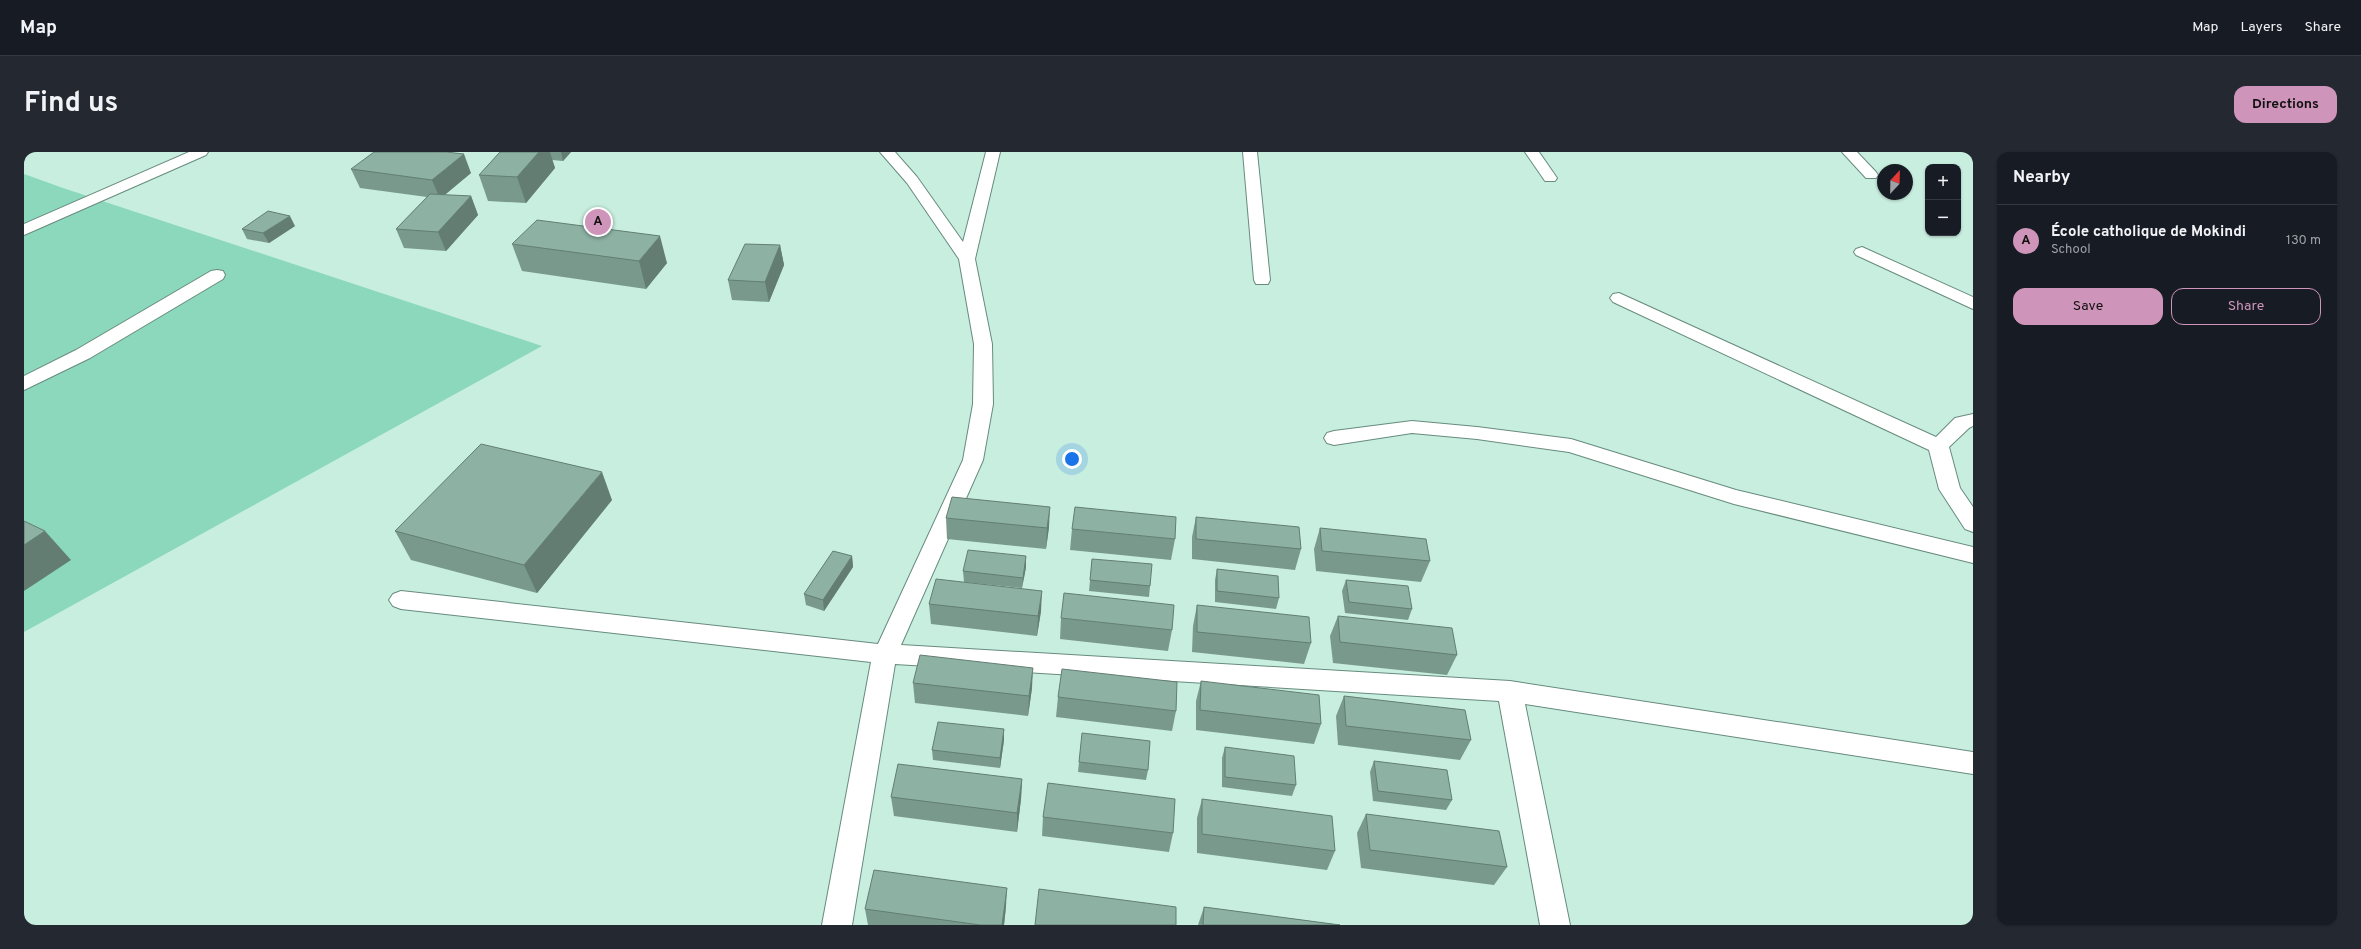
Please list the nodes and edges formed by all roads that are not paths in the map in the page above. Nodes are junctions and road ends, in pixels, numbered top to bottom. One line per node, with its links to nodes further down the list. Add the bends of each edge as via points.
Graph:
1 (201, 152): 9 (street)
2 (887, 152): 11 (street, via 912,180)
3 (993, 152): 11 (street)
4 (1250, 152): 13 (street)
5 (1532, 152): 8 (street)
6 (1849, 152): 7 (street)
7 (1871, 175)
8 (1550, 178)
9 (24, 230)
10 (1862, 252): 15 (street)
11 (967, 259): 23 (street, via 983,344 983,404 973,460)
12 (217, 275): 16 (street, via 83,354)
13 (1262, 280)
14 (1619, 298): 19 (street)
15 (1973, 304)
16 (24, 384)
17 (1973, 420): 19 (street, via 1962,422)
18 (1334, 438): 21 (street, via 1412,427 1570,446 1734,498)
19 (1938, 446): 20 (street, via 1950,489)
20 (1973, 524)
21 (1973, 555)
22 (401, 600): 23 (street)
23 (885, 654): 24 (street); 26 (street)
24 (1510, 691): 25 (street); 27 (street)
25 (1973, 763)
26 (837, 925)
27 (1555, 925)

